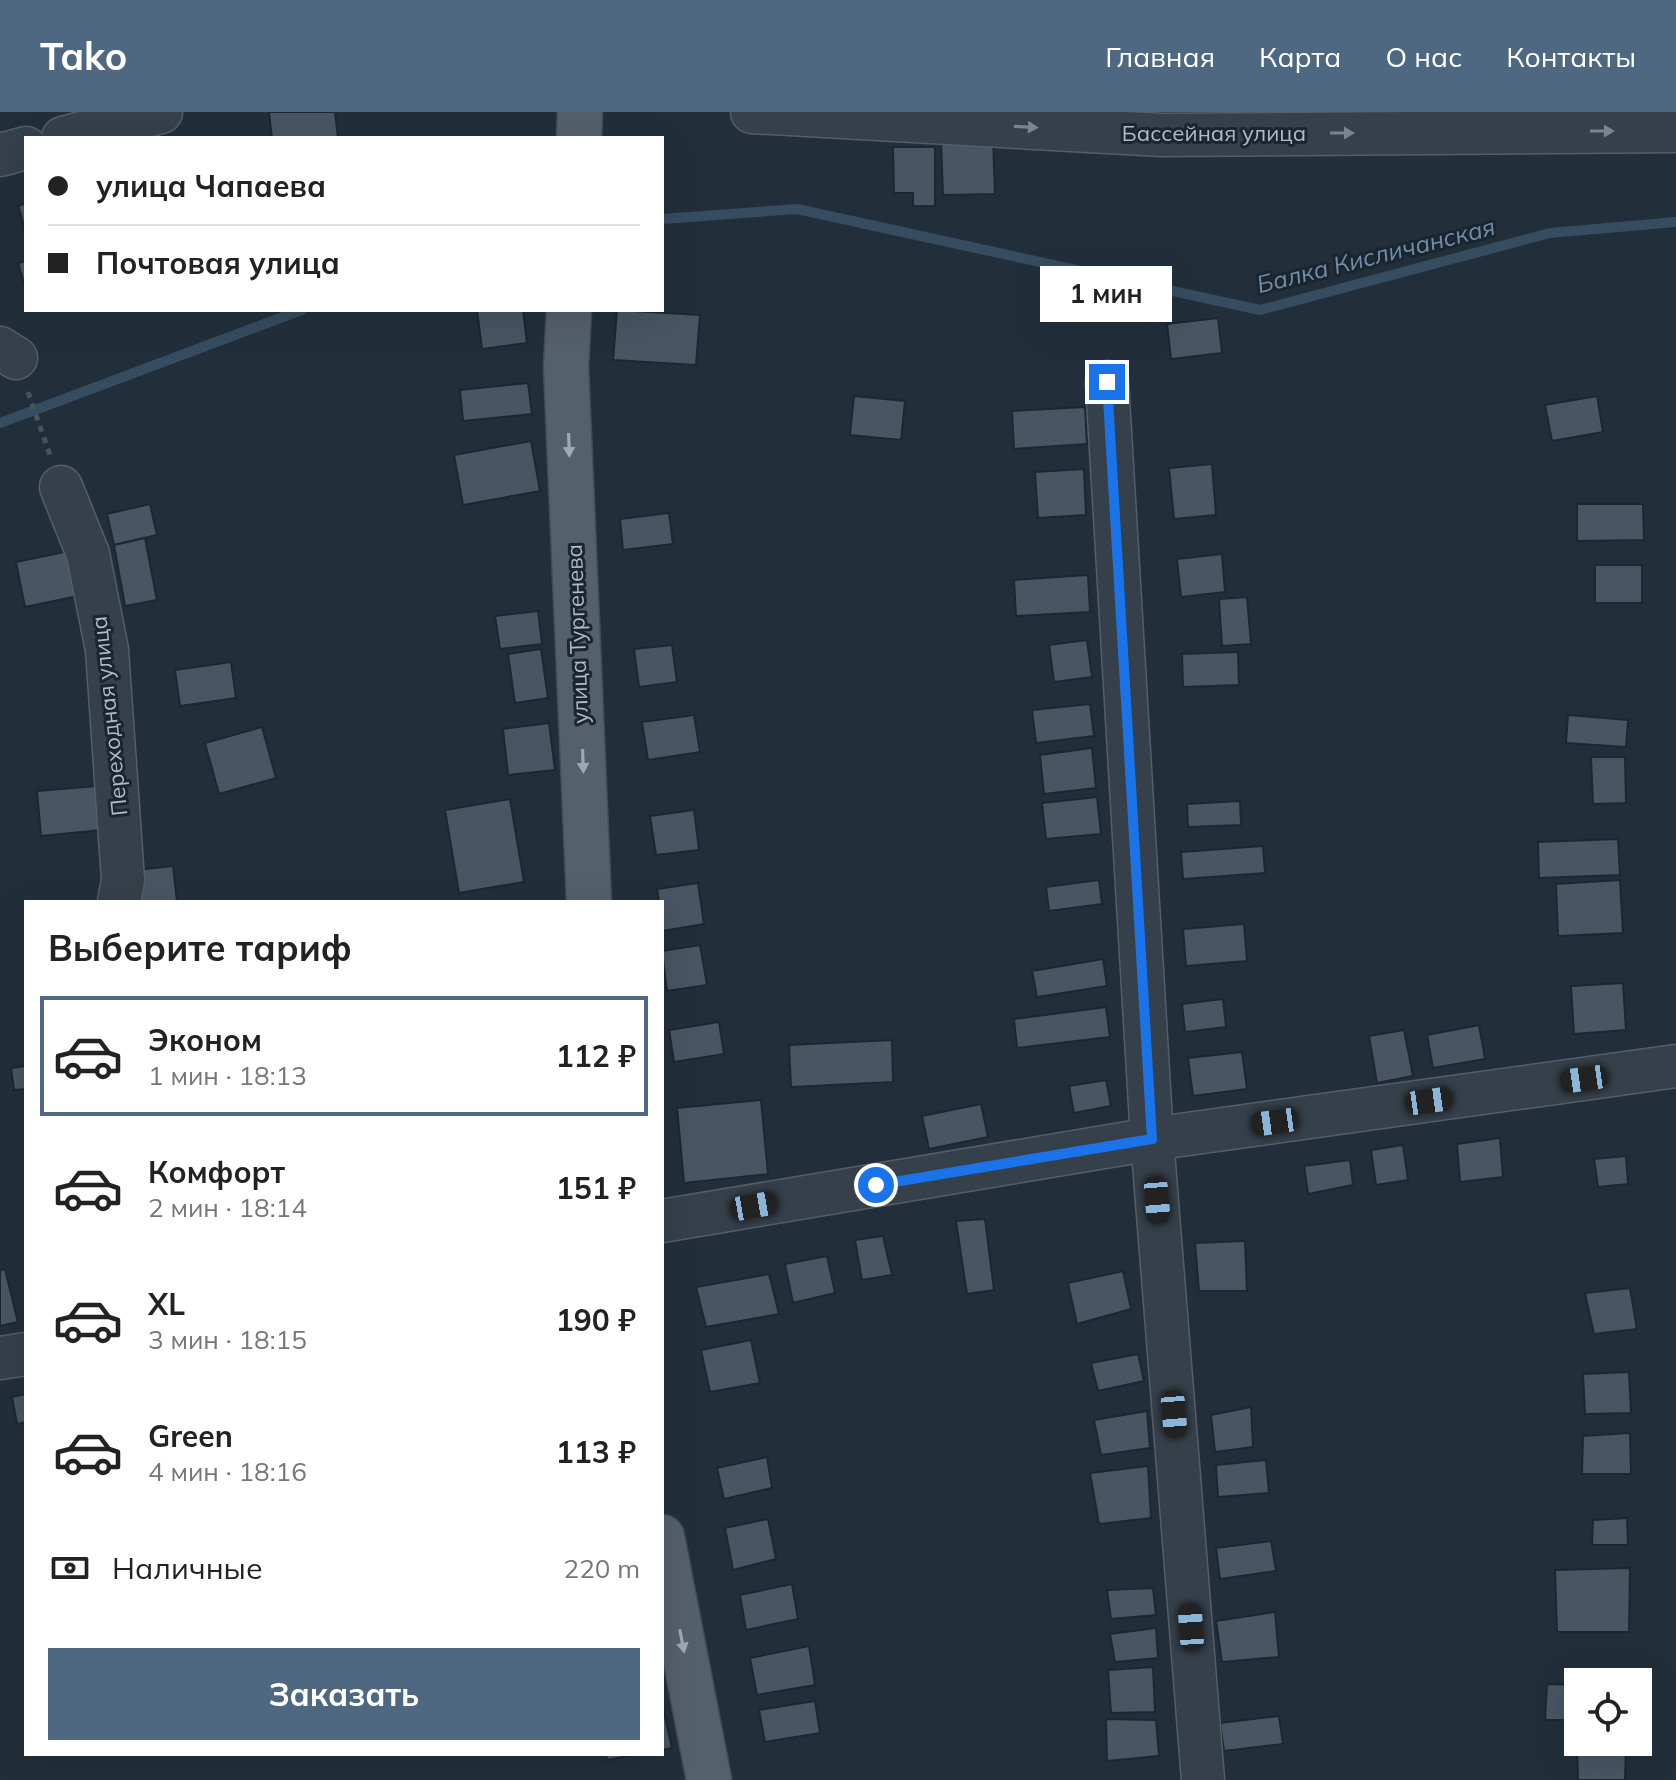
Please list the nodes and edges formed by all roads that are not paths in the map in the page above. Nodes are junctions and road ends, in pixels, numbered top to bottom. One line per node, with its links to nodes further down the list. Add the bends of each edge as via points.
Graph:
1 (161, 112): 6 (street)
2 (580, 112): 7 (main road)
3 (752, 112): 4 (street, Бассейная улица, one-way to 4)
4 (1162, 123): 5 (street, Бассейная улица, one-way to 5)
5 (1676, 131)
6 (71, 136)
7 (579, 136)
8 (24, 149): 9 (street)
9 (0, 155)
10 (569, 312): 14 (main road, улица Тургенева, one-way to 14, via 566,367)
11 (1107, 382): 16 (street)
12 (61, 487): 13 (street, Переходная улица, via 88,554 107,650 123,880)
13 (119, 900)
14 (589, 900)
15 (1676, 1066): 16 (street)
16 (1152, 1139): 17 (street); 22 (street)
17 (664, 1221)
18 (24, 1354): 19 (street)
19 (0, 1358)
20 (664, 1547): 21 (main road, one-way to 21)
21 (709, 1780)
22 (1203, 1780)

